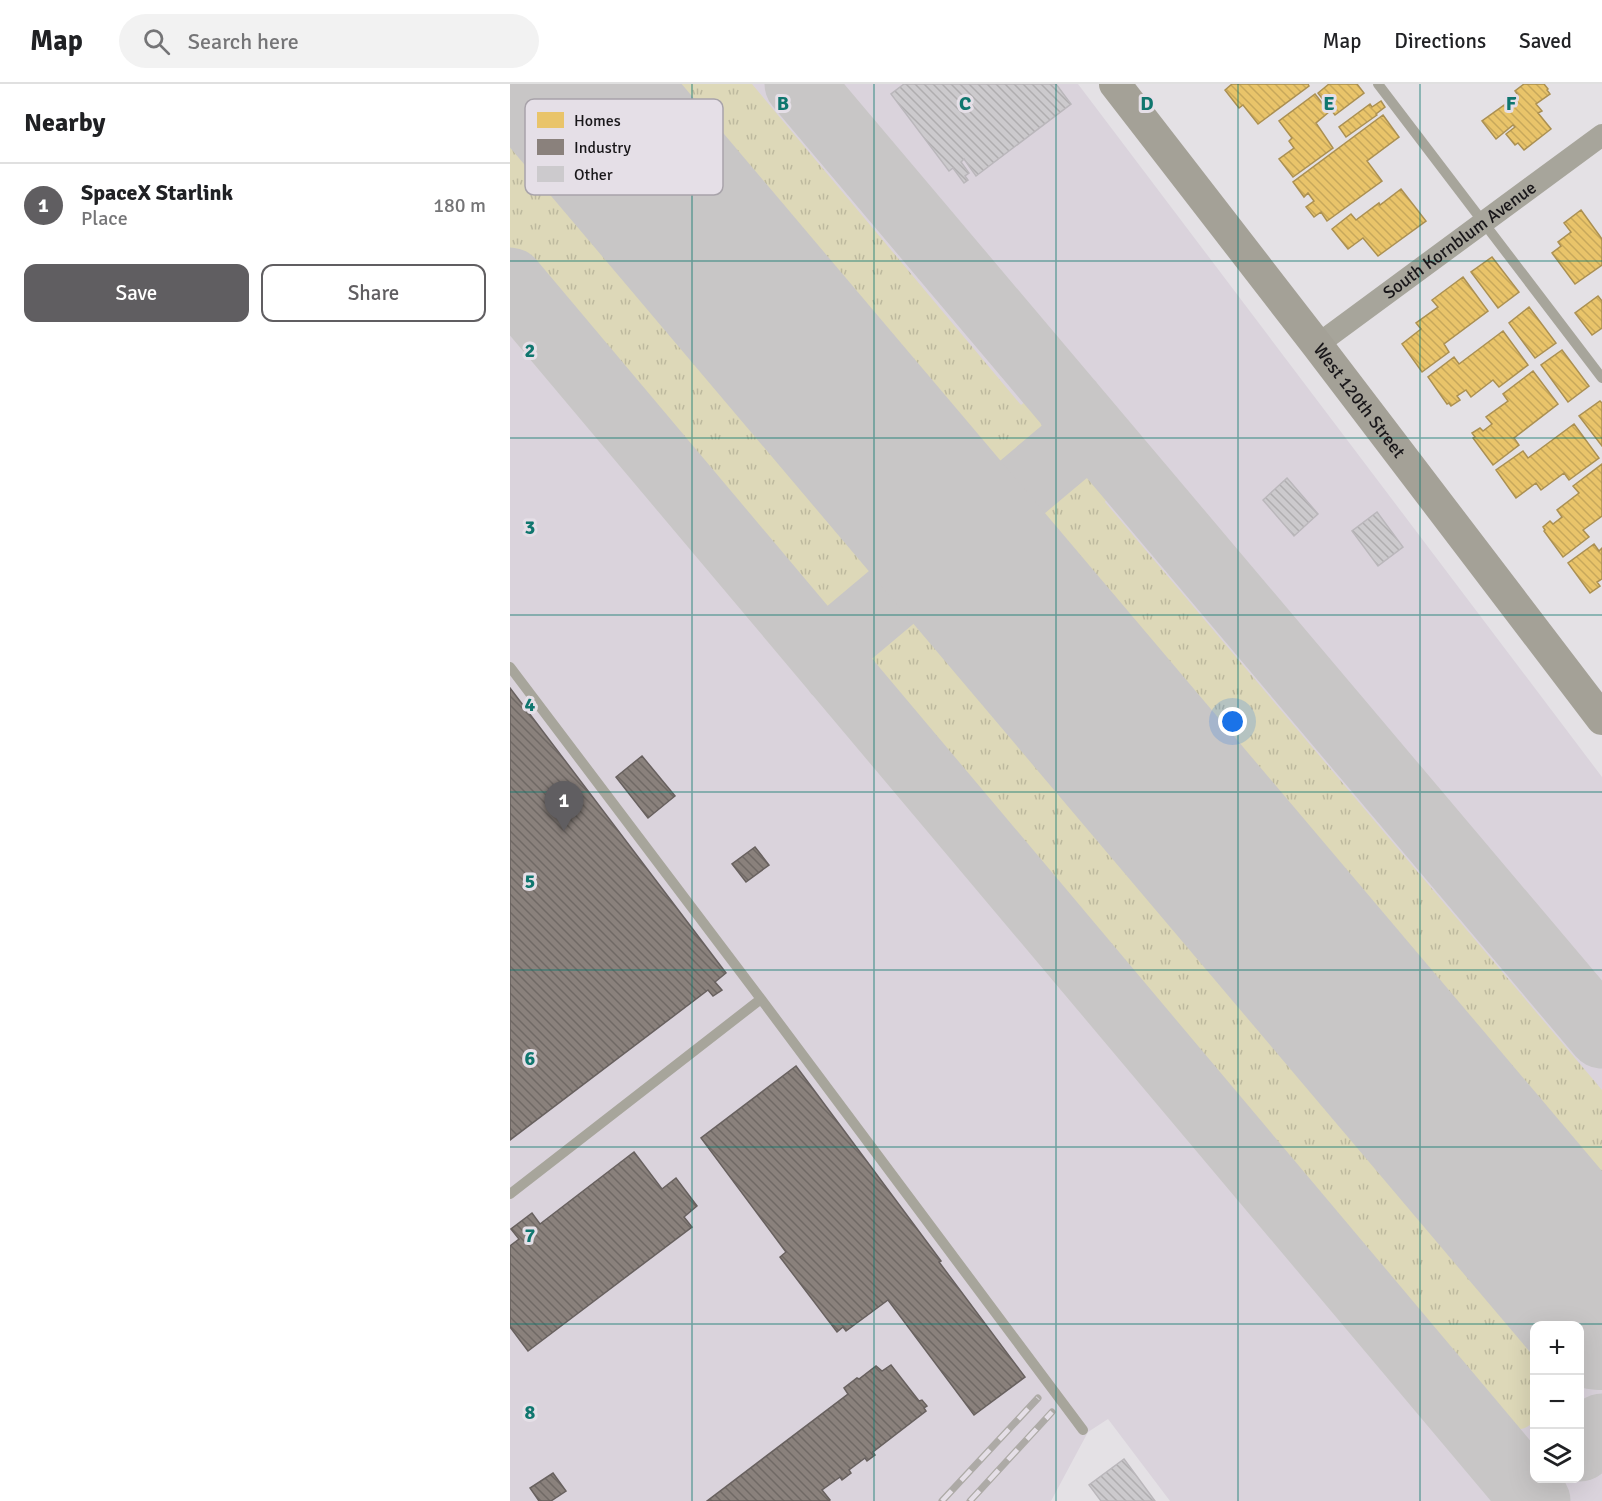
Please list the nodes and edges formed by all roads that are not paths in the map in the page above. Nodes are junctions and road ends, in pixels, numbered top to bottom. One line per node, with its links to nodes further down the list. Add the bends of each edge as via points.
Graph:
1 (1115, 84): 5 (main road, West 120th Street)
2 (1378, 84): 4 (lane)
3 (1602, 135): 4 (street, South Kornblum Avenue)
4 (1482, 223): 5 (street, South Kornblum Avenue); 6 (lane)
5 (1317, 345): 8 (main road, West 120th Street)
6 (1602, 378)
7 (510, 667): 9 (lane)
8 (1602, 719)
9 (761, 999): 10 (lane); 11 (lane)
10 (510, 1194)
11 (1083, 1430)

